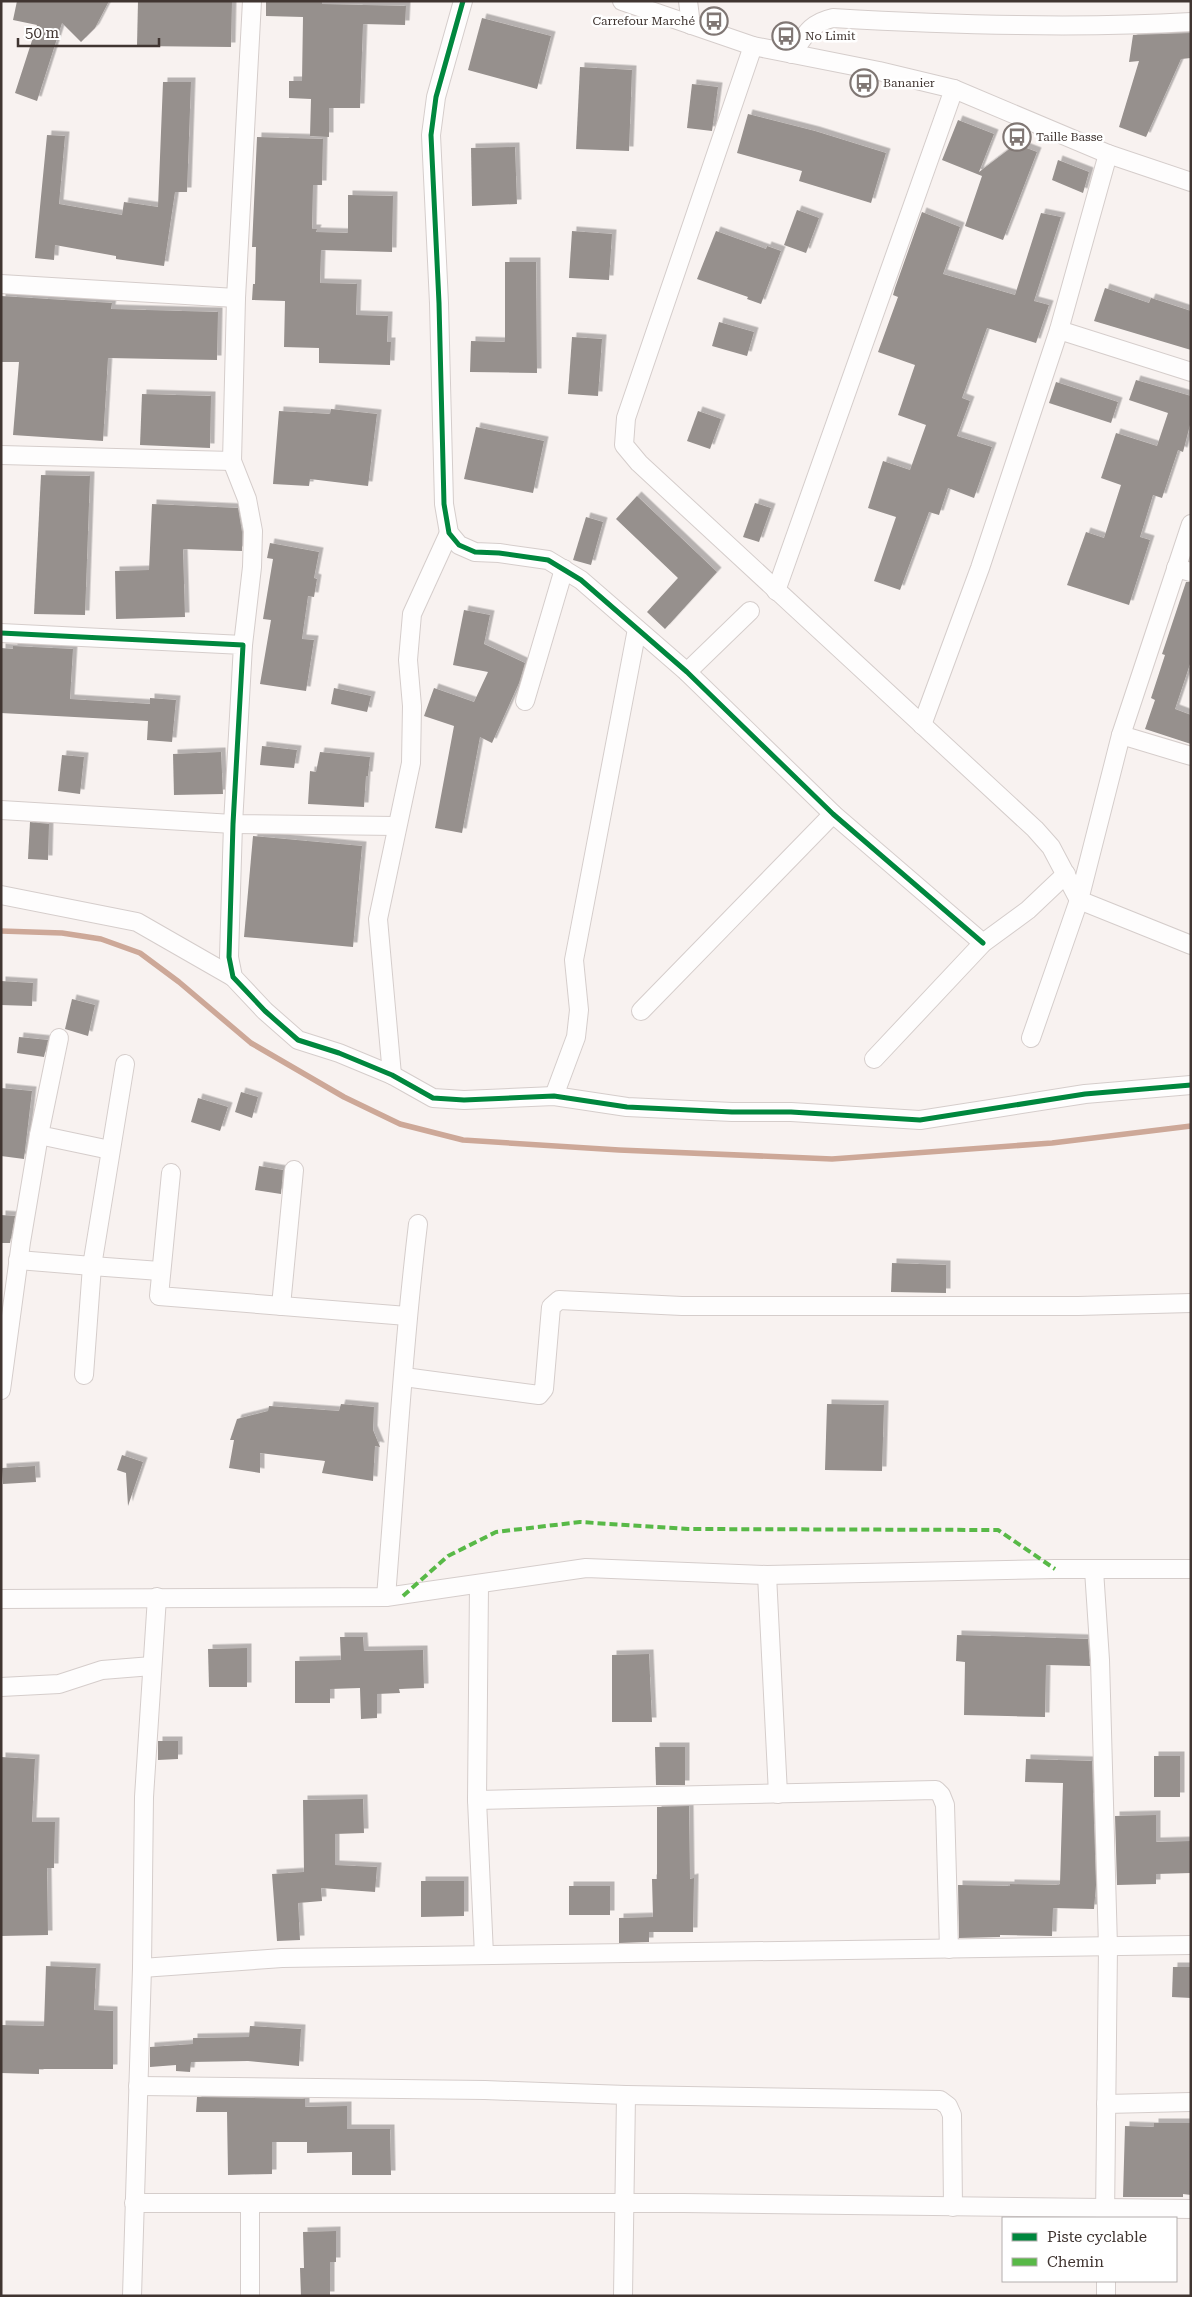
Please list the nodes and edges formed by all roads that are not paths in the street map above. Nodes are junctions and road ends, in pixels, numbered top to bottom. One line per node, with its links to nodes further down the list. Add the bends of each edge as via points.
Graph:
1 (252, 1): 13 (street)
2 (464, 1): 19 (street, via 436,97 431,135 444,504)
3 (622, 1): 6 (street)
4 (688, 1): 6 (street)
5 (1191, 22): 8 (street, via 1014,24 834,18 820,21 810,28)
6 (691, 25): 7 (street)
7 (753, 46): 8 (street); 22 (street, via 626,418 624,445 639,463)
8 (792, 54): 9 (street)
9 (954, 89): 10 (street); 22 (street)
10 (1108, 154): 11 (street); 14 (street)
11 (1191, 182)
12 (1, 284): 13 (street)
13 (236, 298): 17 (street)
14 (1059, 330): 15 (street); 29 (street, via 980,568)
15 (1191, 372)
16 (1, 455): 17 (street)
17 (232, 461): 26 (street, via 247,499 253,531)
18 (1191, 524): 21 (street)
19 (450, 533): 20 (street, via 459,545 475,552 548,560); 35 (street, via 412,614 408,660 412,706 411,764)
20 (564, 569): 24 (street); 28 (street)
21 (1183, 570): 30 (street)
22 (776, 591): 29 (street)
23 (750, 611): 27 (street)
24 (637, 629): 27 (street); 49 (street, via 574,960 579,1010 576,1037)
25 (1, 633): 26 (street)
26 (243, 645): 34 (street)
27 (687, 672): 33 (street)
28 (525, 701)
29 (922, 725): 36 (street, via 1035,828)
30 (1122, 736): 31 (street); 38 (street)
31 (1191, 756)
32 (1, 810): 34 (street)
33 (833, 814): 39 (street); 42 (street)
34 (234, 824): 35 (street); 41 (street, via 230,956)
35 (396, 826): 47 (street, via 378,919)
36 (1066, 874): 38 (street); 39 (street, via 1028,910)
37 (1, 895): 41 (street, via 137,922)
38 (1079, 900): 40 (street); 44 (street)
39 (983, 943): 45 (street)
40 (1191, 945)
41 (233, 977): 47 (street, via 298,1040)
42 (641, 1011)
43 (59, 1038): 50 (street)
44 (1032, 1038)
45 (874, 1059)
46 (125, 1064): 51 (street)
47 (392, 1075): 49 (street, via 433,1098 464,1100)
48 (1191, 1085): 49 (street, via 1085,1094 920,1120 627,1107)
49 (554, 1096)
50 (39, 1135): 51 (street); 55 (street)
51 (110, 1150): 56 (street)
52 (294, 1170): 59 (street)
53 (172, 1172): 57 (street)
54 (418, 1224): 60 (street)
55 (18, 1260): 56 (street); 63 (street)
56 (92, 1266): 57 (street); 61 (street)
57 (160, 1271): 59 (street, via 159,1296)
58 (1191, 1303): 62 (street, via 672,1306 559,1300 552,1306 544,1389 539,1395)
59 (281, 1306): 60 (street)
60 (407, 1316): 62 (street)
61 (84, 1376)
62 (404, 1377): 68 (street)
63 (1, 1390)
64 (1191, 1569): 65 (street)
65 (1094, 1570): 66 (street, via 1055,1568); 76 (street, via 1100,1660)
66 (767, 1575): 67 (street, via 586,1568); 73 (street)
67 (479, 1585): 68 (street); 74 (street)
68 (386, 1597): 69 (street)
69 (157, 1598): 70 (street); 71 (street)
70 (1, 1599)
71 (152, 1666): 72 (street, via 102,1670 59,1684); 79 (street, via 144,1797)
72 (1, 1686)
73 (778, 1794): 74 (street); 77 (street, via 936,1790 945,1805)
74 (477, 1800): 78 (street)
75 (1191, 1944): 76 (street)
76 (1108, 1947): 77 (street); 83 (street)
77 (950, 1949): 78 (street)
78 (484, 1955): 79 (street, via 282,1958)
79 (142, 1968): 80 (street)
80 (138, 2086): 81 (street); 84 (street)
81 (626, 2095): 86 (street); 87 (street, via 940,2100 952,2114)
82 (1191, 2102): 83 (street)
83 (1106, 2104): 89 (street)
84 (134, 2204): 85 (street); 91 (street)
85 (250, 2204): 86 (street); 92 (street)
86 (625, 2204): 87 (street); 93 (street)
87 (952, 2207): 89 (street)
88 (1191, 2209): 89 (street)
89 (1105, 2213)
90 (1106, 2282): 94 (street)
91 (132, 2296)
92 (250, 2296)
93 (623, 2296)
94 (1106, 2296)

